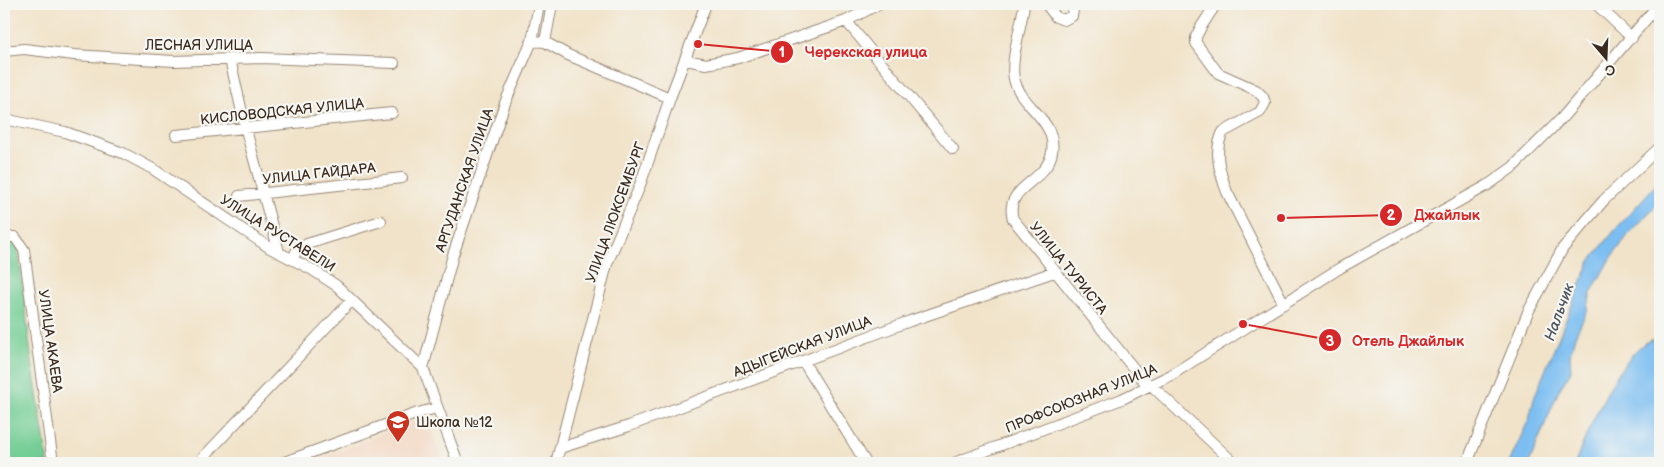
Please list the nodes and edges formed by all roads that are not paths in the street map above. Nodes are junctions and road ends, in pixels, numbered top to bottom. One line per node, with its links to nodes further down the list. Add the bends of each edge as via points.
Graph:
1 (538, 4): 13 (street, АРГУДАНСКАЯ УЛИЦА)
2 (552, 4): 14 (street)
3 (706, 4): 17 (street, УЛИЦА ЛЮКСЕМБУРГ)
4 (879, 4): 11 (street)
5 (1024, 4): 33 (street, УЛИЦА ТУРИСТА, via 1014,80 1050,130 1052,151 1044,169 1014,196 1010,206 1016,225)
6 (1046, 4): 7 (street, via 1056,17 1064,20 1072,16)
7 (1074, 4)
8 (1216, 4): 35 (street, via 1200,27 1196,43 1218,73 1256,90 1265,104 1257,114 1223,132 1218,151 1220,174)
9 (1596, 4): 12 (street)
10 (1659, 4): 12 (street, ПРОФСОЮЗНАЯ УЛИЦА)
11 (846, 21): 17 (street, via 738,58 706,64); 25 (street)
12 (1632, 38): 35 (street, ПРОФСОЮЗНАЯ УЛИЦА, via 1562,118 1498,178 1340,268)
13 (532, 41): 14 (street); 37 (street, АРГУДАНСКАЯ УЛИЦА, via 504,103 453,254)
14 (545, 42): 19 (street)
15 (4, 51): 16 (street, ЛЕСНАЯ УЛИЦА, via 24,49 174,61)
16 (230, 59): 18 (street, ЛЕСНАЯ УЛИЦА); 22 (street)
17 (686, 60): 19 (street, УЛИЦА ЛЮКСЕМБУРГ)
18 (394, 63)
19 (670, 98): 40 (street, УЛИЦА ЛЮКСЕМБУРГ, via 636,196 607,264)
20 (392, 113): 22 (street, КИСЛОВОДСКАЯ УЛИЦА)
21 (4, 119): 31 (street, УЛИЦА РУСТАВЕЛИ, via 65,132 123,152)
22 (246, 130): 23 (street, КИСЛОВОДСКАЯ УЛИЦА); 27 (street)
23 (176, 136)
24 (1660, 148): 49 (street, via 1604,200 1563,248 1528,312)
25 (953, 149)
26 (402, 178): 27 (street, УЛИЦА ГАЙДАРА)
27 (262, 193): 28 (street, УЛИЦА ГАЙДАРА); 31 (street)
28 (239, 196)
29 (382, 221): 32 (street, via 307,244 296,252)
30 (4, 237): 41 (street, УЛИЦА АКАЕВА, via 15,237 24,250)
31 (279, 252): 32 (street, УЛИЦА РУСТАВЕЛИ)
32 (293, 259): 34 (street, УЛИЦА РУСТАВЕЛИ, via 337,286)
33 (1054, 272): 36 (street, АДЫГЕЙСКАЯ УЛИЦА, via 910,320); 38 (street, УЛИЦА ТУРИСТА, via 1142,380)
34 (352, 300): 37 (street, УЛИЦА РУСТАВЕЛИ); 42 (street)
35 (1284, 304): 38 (street, ПРОФСОЮЗНАЯ УЛИЦА)
36 (803, 361): 40 (street, АДЫГЕЙСКАЯ УЛИЦА, via 621,429); 46 (street)
37 (423, 368): 39 (street, УЛИЦА РУСТАВЕЛИ)
38 (1151, 386): 47 (street, ПРОФСОЮЗНАЯ УЛИЦА); 48 (street, УЛИЦА ТУРИСТА)
39 (437, 408): 43 (street); 44 (street, УЛИЦА РУСТАВЕЛИ)
40 (560, 448): 45 (street, УЛИЦА ЛЮКСЕМБУРГ)
41 (53, 463)
42 (198, 463)
43 (282, 463)
44 (458, 463)
45 (556, 463)
46 (866, 463)
47 (954, 463)
48 (1234, 463)
49 (1467, 463)

